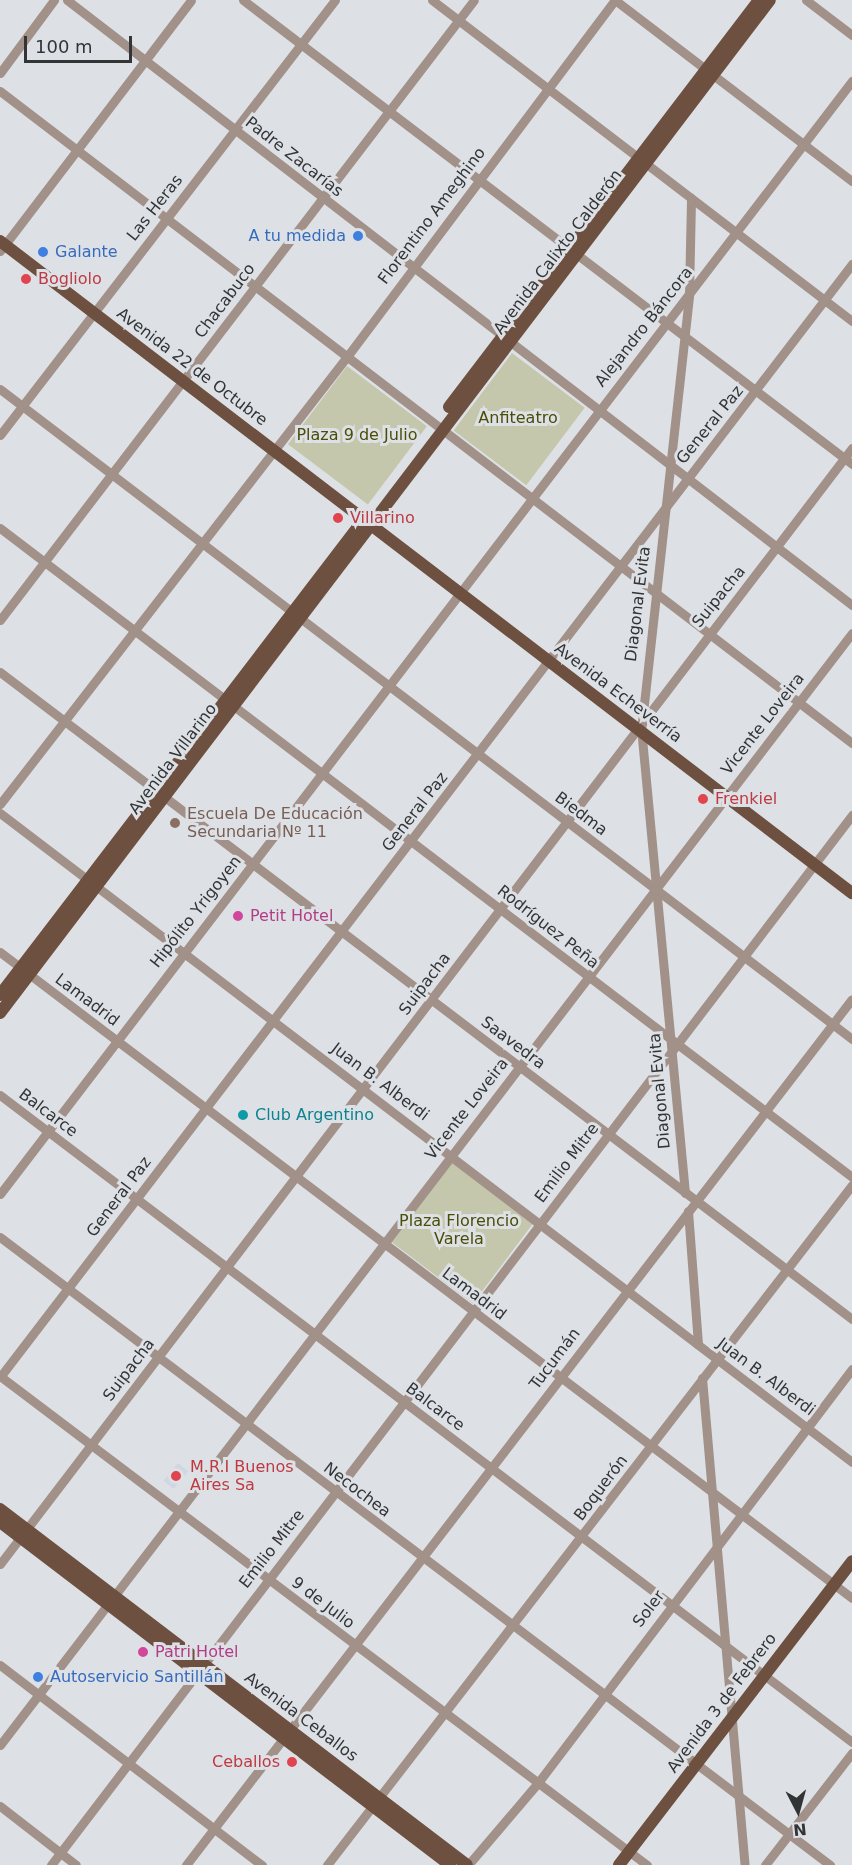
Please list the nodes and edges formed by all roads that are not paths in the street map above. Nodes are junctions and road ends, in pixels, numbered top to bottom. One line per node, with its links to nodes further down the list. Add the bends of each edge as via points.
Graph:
1 (54, 0): 17 (street)
2 (67, 0): 15 (street, Padre Zacarías)
3 (191, 0): 15 (street)
4 (243, 0): 14 (street)
5 (335, 0): 14 (street, Las Heras)
6 (432, 0): 12 (street)
7 (474, 0): 12 (street, Chacabuco)
8 (615, 0): 16 (street); 19 (street, Florentino Ameghino)
9 (759, 0): 16 (main road, Avenida Calixto Calderón)
10 (770, 0): 16 (main road, Avenida Calixto Calderón)
11 (806, 0): 13 (street)
12 (459, 20): 19 (street); 21 (street, Chacabuco)
13 (852, 35)
14 (301, 44): 21 (street); 22 (street, Las Heras)
15 (145, 60): 22 (street, Padre Zacarías); 24 (street)
16 (710, 72): 23 (street); 25 (main road, Avenida Calixto Calderón)
17 (0, 73)
18 (852, 81): 23 (street, Alejandro Báncora)
19 (547, 88): 25 (street); 26 (street, Florentino Ameghino)
20 (0, 91): 24 (street)
21 (391, 110): 26 (street); 28 (street, Chacabuco)
22 (235, 129): 28 (street, Padre Zacarías); 30 (street, Las Heras)
23 (803, 143): 27 (street); 31 (street, Alejandro Báncora)
24 (77, 150): 30 (street); 32 (street)
25 (641, 161): 29 (street); 33 (main road, Avenida Calixto Calderón)
26 (481, 179): 33 (street); 35 (street, Florentino Ameghino)
27 (852, 181)
28 (322, 198): 35 (street, Padre Zacarías); 36 (street, Chacabuco)
29 (691, 198): 31 (street); 37 (street, Diagonal Evita)
30 (166, 218): 36 (street); 39 (street, Las Heras)
31 (736, 233): 37 (street, Alejandro Báncora); 38 (street)
32 (2, 246): 39 (main road, Avenida 22 de Octubre)
33 (573, 251): 41 (street); 43 (main road, Avenida Calixto Calderón)
34 (852, 264): 38 (street, General Paz)
35 (412, 268): 43 (street, Padre Zacarías); 44 (street, Florentino Ameghino)
36 (255, 287): 44 (street); 45 (street, Chacabuco)
37 (689, 295): 41 (street, Alejandro Báncora); 42 (street, Diagonal Evita)
38 (825, 300): 40 (street); 47 (street, General Paz)
39 (93, 313): 45 (main road, Avenida 22 de Octubre); 48 (street, Las Heras)
40 (852, 321)
41 (665, 322): 42 (street); 49 (street, Alejandro Báncora)
42 (685, 337): 47 (street); 55 (street, Diagonal Evita)
43 (506, 340): 49 (street, Padre Zacarías); 50 (main road, Avenida Calixto Calderón)
44 (346, 358): 50 (street); 53 (street, Florentino Ameghino)
45 (183, 380): 53 (main road, Avenida 22 de Octubre); 56 (street, Chacabuco)
46 (0, 389): 48 (street, Biedma)
47 (756, 391): 54 (street); 57 (street, General Paz)
48 (22, 406): 51 (street, Las Heras); 56 (street, Biedma)
49 (599, 409): 55 (street, Padre Zacarías); 58 (street, Alejandro Báncora)
50 (439, 427): 58 (street); 60 (main road, Avenida Calixto Calderón)
51 (0, 435)
52 (852, 448): 54 (street, Suipacha)
53 (273, 450): 60 (main road, Avenida 22 de Octubre); 62 (street, Florentino Ameghino)
54 (848, 461): 63 (street, Suipacha)
55 (670, 464): 57 (street, Padre Zacarías); 59 (street, Diagonal Evita)
56 (111, 474): 62 (street, Biedma); 64 (street, Chacabuco)
57 (687, 477): 59 (street, General Paz); 63 (street, Padre Zacarías)
58 (531, 499): 65 (street); 66 (street, Alejandro Báncora)
59 (665, 506): 65 (street, General Paz); 67 (street, Diagonal Evita)
60 (367, 522): 66 (main road, Avenida Echeverría); 69 (main road, Avenida Villarino)
61 (0, 528): 64 (street, Rodríguez Peña)
62 (201, 543): 69 (street, Biedma); 71 (street, Florentino Ameghino)
63 (778, 548): 68 (street, Padre Zacarías); 73 (street, Suipacha)
64 (45, 562): 70 (street, Chacabuco); 71 (street, Rodríguez Peña)
65 (620, 567): 67 (street); 74 (street, General Paz)
66 (459, 592): 74 (main road, Avenida Echeverría); 76 (street, Hipólito Yrigoyen)
67 (655, 594): 73 (street); 80 (street, Diagonal Evita)
68 (852, 605)
69 (296, 616): 76 (street, Biedma); 78 (main road, Avenida Villarino)
70 (0, 620)
71 (134, 629): 78 (street, Rodríguez Peña); 79 (street, Florentino Ameghino)
72 (852, 633): 77 (street, Vicente Loveira)
73 (708, 634): 77 (street); 80 (street, Suipacha)
74 (549, 661): 80 (main road, Avenida Echeverría); 82 (street, General Paz)
75 (0, 672): 79 (street, Saavedra)
76 (388, 685): 82 (street, Biedma); 83 (street, Hipólito Yrigoyen)
77 (798, 703): 81 (street); 85 (street, Vicente Loveira)
78 (230, 704): 83 (street, Rodríguez Peña); 84 (main road, Avenida Villarino)
79 (64, 720): 84 (street, Saavedra); 86 (street, Florentino Ameghino)
80 (640, 727): 85 (main road, Avenida Echeverría); 89 (street, Suipacha); 94 (street, Diagonal Evita)
81 (852, 743)
82 (478, 754): 89 (street, Biedma); 90 (street, General Paz)
83 (322, 774): 90 (street, Rodríguez Peña); 91 (street, Hipólito Yrigoyen)
84 (161, 793): 91 (street, Saavedra); 93 (main road, Avenida Villarino)
85 (726, 796): 92 (main road, Avenida Echeverría); 94 (street, Vicente Loveira)
86 (0, 804)
87 (0, 813): 93 (street, Juan B. Alberdi)
88 (852, 815): 92 (street, Emilio Mitre)
89 (566, 821): 94 (street, Biedma); 96 (street, Suipacha)
90 (411, 841): 96 (street, Rodríguez Peña); 97 (street, General Paz)
91 (252, 864): 97 (street, Saavedra); 99 (street, Hipólito Yrigoyen)
92 (815, 864): 95 (main road, Avenida Echeverría); 100 (street, Emilio Mitre)
93 (93, 883): 99 (street, Juan B. Alberdi); 101 (main road, Avenida Villarino)
94 (655, 888): 100 (street, Biedma); 102 (street, Vicente Loveira); 111 (street, Diagonal Evita)
95 (852, 893)
96 (500, 909): 102 (street, Rodríguez Peña); 105 (street, Suipacha)
97 (341, 932): 105 (street, Saavedra); 107 (street, General Paz)
98 (0, 952): 101 (street, Lamadrid)
99 (183, 952): 107 (street, Juan B. Alberdi); 110 (street, Hipólito Yrigoyen)
100 (744, 957): 108 (street, Biedma); 111 (street, Emilio Mitre)
101 (25, 971): 103 (main road, Avenida Villarino); 106 (main road, Avenida Villarino); 110 (street, Lamadrid)
102 (587, 976): 111 (street, Rodríguez Peña); 112 (street, Vicente Loveira)
103 (0, 995)
104 (852, 999): 108 (street, Tucumán)
105 (431, 1001): 112 (street, Saavedra); 113 (street, Suipacha)
106 (0, 1013)
107 (273, 1020): 113 (street, Juan B. Alberdi); 115 (street, General Paz)
108 (833, 1024): 109 (street, Biedma); 116 (street, Tucumán)
109 (852, 1039)
110 (116, 1041): 115 (street, Lamadrid); 117 (street, Hipólito Yrigoyen)
111 (673, 1047): 116 (street, Rodríguez Peña); 118 (street, Emilio Mitre); 124 (street, Diagonal Evita)
112 (519, 1066): 118 (street, Saavedra); 119 (street, Vicente Loveira)
113 (362, 1088): 119 (street, Juan B. Alberdi); 120 (street, Suipacha)
114 (0, 1095): 117 (street, Balcarce)
115 (206, 1108): 120 (street, Lamadrid); 125 (street, General Paz)
116 (765, 1112): 121 (street, Rodríguez Peña); 126 (street, Tucumán)
117 (47, 1132): 123 (street, Hipólito Yrigoyen); 125 (street, Balcarce)
118 (608, 1134): 124 (street, Saavedra); 128 (street, Emilio Mitre)
119 (451, 1154): 128 (street, Juan B. Alberdi); 130 (street, Vicente Loveira)
120 (295, 1176): 130 (street, Lamadrid); 131 (street, Suipacha)
121 (852, 1177)
122 (852, 1185): 132 (street, Boquerón)
123 (0, 1194)
124 (685, 1194): 126 (street, Saavedra)
125 (137, 1198): 131 (street, Balcarce); 133 (street, General Paz)
126 (694, 1202): 127 (street, Tucumán); 132 (street, Saavedra)
127 (688, 1210): 134 (street, Tucumán); 138 (street)
128 (541, 1223): 134 (street, Juan B. Alberdi); 135 (street, Emilio Mitre)
129 (0, 1237): 133 (street, Necochea)
130 (383, 1244): 135 (street, Lamadrid); 137 (street, Vicente Loveira)
131 (226, 1265): 137 (street, Balcarce); 139 (street, Suipacha)
132 (787, 1269): 136 (street, Saavedra); 140 (street, Boquerón)
133 (68, 1289): 139 (street, Necochea); 142 (street, General Paz)
134 (626, 1289): 138 (street, Juan B. Alberdi); 143 (street, Tucumán)
135 (474, 1313): 143 (street, Lamadrid); 145 (street, Emilio Mitre)
136 (852, 1319)
137 (315, 1333): 145 (street, Balcarce); 146 (street, Vicente Loveira)
138 (698, 1345): 140 (street, Juan B. Alberdi)
139 (158, 1357): 146 (street, Necochea); 148 (street, Suipacha)
140 (718, 1359): 144 (street, Boquerón); 147 (street, Juan B. Alberdi)
141 (852, 1369): 147 (street, Soler)
142 (0, 1376): 148 (street, 9 de Julio)
143 (560, 1378): 149 (street, Lamadrid); 151 (street, Tucumán)
144 (702, 1378): 149 (street, Boquerón); 153 (street)
145 (405, 1403): 151 (street, Balcarce); 152 (street, Emilio Mitre)
146 (246, 1424): 152 (street, Necochea); 155 (street, Vicente Loveira)
147 (807, 1427): 150 (street, Juan B. Alberdi); 156 (street, Soler)
148 (92, 1444): 155 (street, 9 de Julio); 158 (street, Suipacha)
149 (650, 1447): 153 (street, Lamadrid); 159 (street, Boquerón)
150 (852, 1462)
151 (492, 1468): 159 (street, Balcarce); 161 (street, Tucumán)
152 (335, 1492): 161 (street, Necochea); 164 (street, Emilio Mitre)
153 (712, 1494): 156 (street, Lamadrid); 160 (street)
154 (0, 1509): 158 (main road, Avenida Ceballos)
155 (178, 1512): 164 (street, 9 de Julio); 167 (street, Vicente Loveira)
156 (740, 1516): 160 (street, Soler); 165 (street, Lamadrid)
157 (0, 1522): 158 (main road, Avenida Ceballos)
158 (24, 1533): 163 (street, Suipacha); 167 (main road, Avenida Ceballos)
159 (583, 1537): 168 (street, Balcarce); 169 (street, Boquerón)
160 (717, 1546): 168 (street, Soler); 170 (street)
161 (424, 1560): 169 (street, Necochea); 171 (street, Tucumán)
162 (852, 1561): 165 (main road, Avenida 3 de Febrero)
163 (0, 1564)
164 (267, 1580): 171 (street, 9 de Julio); 173 (street, Emilio Mitre)
165 (834, 1584): 166 (street, Lamadrid); 174 (main road, Avenida 3 de Febrero)
166 (852, 1598)
167 (111, 1600): 173 (main road, Avenida Ceballos); 175 (street, Vicente Loveira)
168 (670, 1606): 170 (street, Balcarce); 176 (street, Soler)
169 (513, 1627): 176 (street, Necochea); 177 (street, Boquerón)
170 (726, 1646): 174 (street, Balcarce); 178 (street)
171 (357, 1647): 177 (street, 9 de Julio); 179 (street, Tucumán)
172 (0, 1665): 175 (street)
173 (200, 1668): 179 (main road, Avenida Ceballos); 183 (street, Emilio Mitre)
174 (763, 1675): 178 (main road, Avenida 3 de Febrero); 180 (street, Balcarce)
175 (39, 1695): 181 (street, Vicente Loveira); 183 (street)
176 (603, 1695): 184 (street, Necochea); 185 (street, Soler)
177 (446, 1715): 185 (street, 9 de Julio); 187 (street, Boquerón)
178 (732, 1719): 184 (main road, Avenida 3 de Febrero); 186 (street)
179 (286, 1734): 187 (main road, Avenida Ceballos); 189 (street, Tucumán)
180 (852, 1742)
181 (0, 1745)
182 (852, 1753): 190 (street)
183 (128, 1763): 189 (street); 191 (street, Emilio Mitre)
184 (697, 1764): 186 (street, Necochea); 192 (main road, Avenida 3 de Febrero)
185 (537, 1784): 192 (street, 9 de Julio); 199 (street, Soler)
186 (738, 1795): 190 (street, Necochea); 202 (street)
187 (375, 1802): 197 (street, Boquerón); 198 (main road, Avenida Ceballos); 199 (main road, Avenida Ceballos)
188 (0, 1806): 191 (street)
189 (214, 1828): 195 (street, Tucumán); 196 (street)
190 (789, 1834): 203 (street); 204 (street, Necochea)
191 (60, 1852): 193 (street, Emilio Mitre); 194 (street)
192 (630, 1852): 200 (main road, Avenida 3 de Febrero); 201 (street, 9 de Julio)
193 (51, 1865)
194 (76, 1865)
195 (186, 1865)
196 (262, 1865)
197 (327, 1865)
198 (450, 1865)
199 (468, 1865)
200 (620, 1865)
201 (647, 1865)
202 (745, 1865)
203 (765, 1865)
204 (830, 1865)

